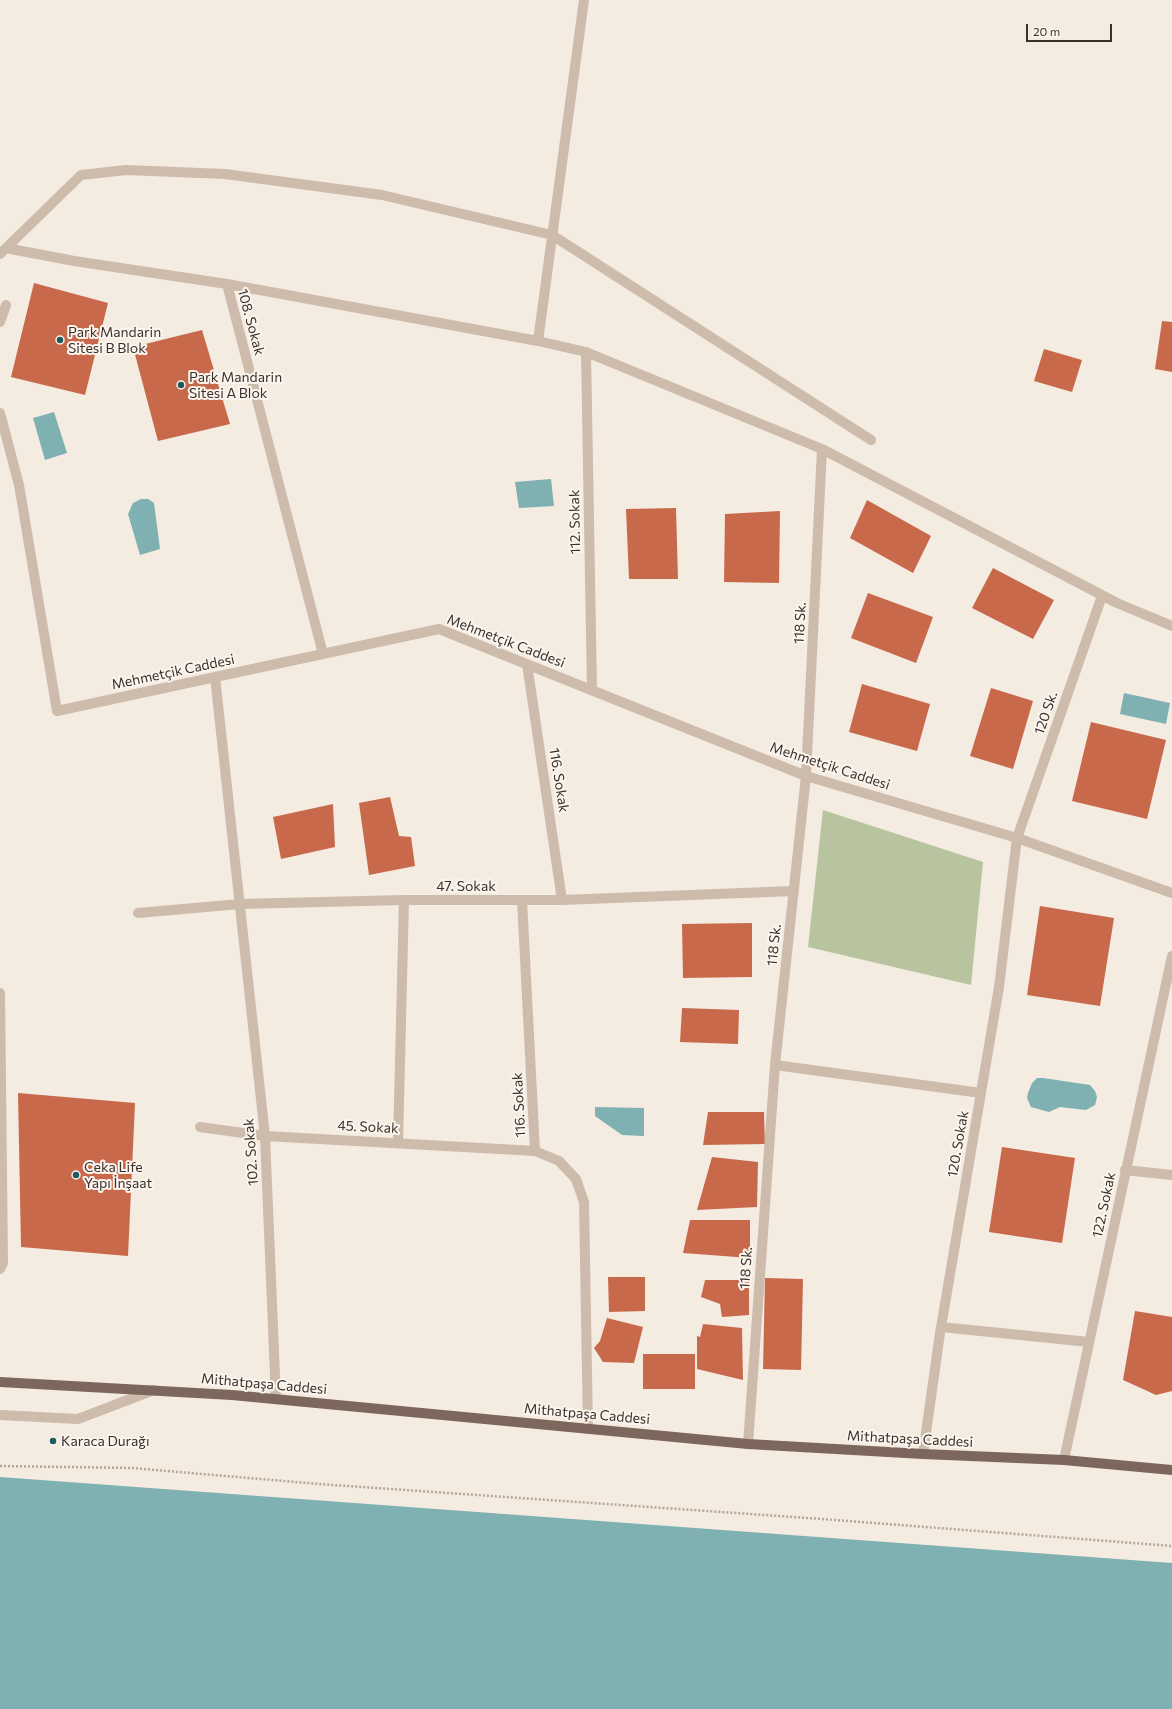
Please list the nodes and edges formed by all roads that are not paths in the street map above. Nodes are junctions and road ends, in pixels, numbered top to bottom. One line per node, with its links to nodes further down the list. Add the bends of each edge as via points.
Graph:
1 (584, 0): 2 (street)
2 (552, 235): 3 (street, via 382,195 225,174 126,170 81,175); 7 (street); 10 (street)
3 (3, 251): 4 (street, 108. Sokak)
4 (227, 284): 7 (street); 14 (street, 108. Sokak)
5 (6, 306): 6 (street)
6 (0, 322)
7 (538, 341): 8 (street)
8 (586, 352): 11 (street); 17 (street, 112. Sokak)
9 (0, 413): 16 (street, Mehmetçik Caddesi, via 19,485 57,711)
10 (870, 440)
11 (822, 449): 12 (street); 18 (street, 118 Sk.)
12 (1102, 596): 13 (street); 19 (street, 120 Sk.)
13 (1172, 626)
14 (324, 654): 15 (street, Mehmetçik Caddesi, via 439,629); 16 (street, Mehmetçik Caddesi)
15 (527, 664): 17 (street, Mehmetçik Caddesi); 24 (street, 116. Sokak)
16 (215, 677): 25 (street, 102. Sokak)
17 (592, 690): 18 (street, Mehmetçik Caddesi)
18 (806, 776): 19 (street, Mehmetçik Caddesi); 20 (street, 118 Sk.)
19 (1016, 838): 21 (street, Mehmetçik Caddesi); 30 (street, 120. Sokak, via 999,987)
20 (794, 891): 24 (street, 47. Sokak); 29 (street, 118 Sk.)
21 (1172, 893)
22 (404, 900): 23 (street, 47. Sokak); 25 (street, 47. Sokak); 33 (street)
23 (522, 900): 24 (street, 47. Sokak); 34 (street, 116. Sokak)
24 (562, 900)
25 (240, 904): 26 (street, 47. Sokak); 32 (street, 102. Sokak)
26 (138, 913)
27 (1172, 956): 35 (street, 122. Sokak)
28 (0, 993): 37 (street, via 3,1263)
29 (775, 1065): 30 (street); 45 (street, 118 Sk.)
30 (981, 1093): 38 (street, 120. Sokak)
31 (200, 1127): 32 (street, 45. Sokak)
32 (265, 1136): 33 (street, 45. Sokak); 42 (street, 102. Sokak)
33 (398, 1143): 34 (street, 45. Sokak)
34 (535, 1151): 44 (street, 116. Sokak, via 559,1161 576,1179 584,1202)
35 (1125, 1170): 36 (street); 39 (street, 122. Sokak)
36 (1172, 1175)
37 (0, 1269)
38 (941, 1327): 39 (street); 46 (street, 120. Sokak)
39 (1089, 1342): 47 (street, 122. Sokak)
40 (0, 1382): 41 (main road, Mithatpaşa Caddesi)
41 (154, 1390): 42 (main road, Mithatpaşa Caddesi); 43 (street, via 78,1419)
42 (276, 1399): 44 (main road, Mithatpaşa Caddesi)
43 (0, 1415)
44 (588, 1429): 45 (main road, Mithatpaşa Caddesi)
45 (748, 1444): 46 (main road, Mithatpaşa Caddesi)
46 (923, 1454): 47 (main road, Mithatpaşa Caddesi)
47 (1064, 1460): 48 (main road, Mithatpaşa Caddesi)
48 (1172, 1470)

